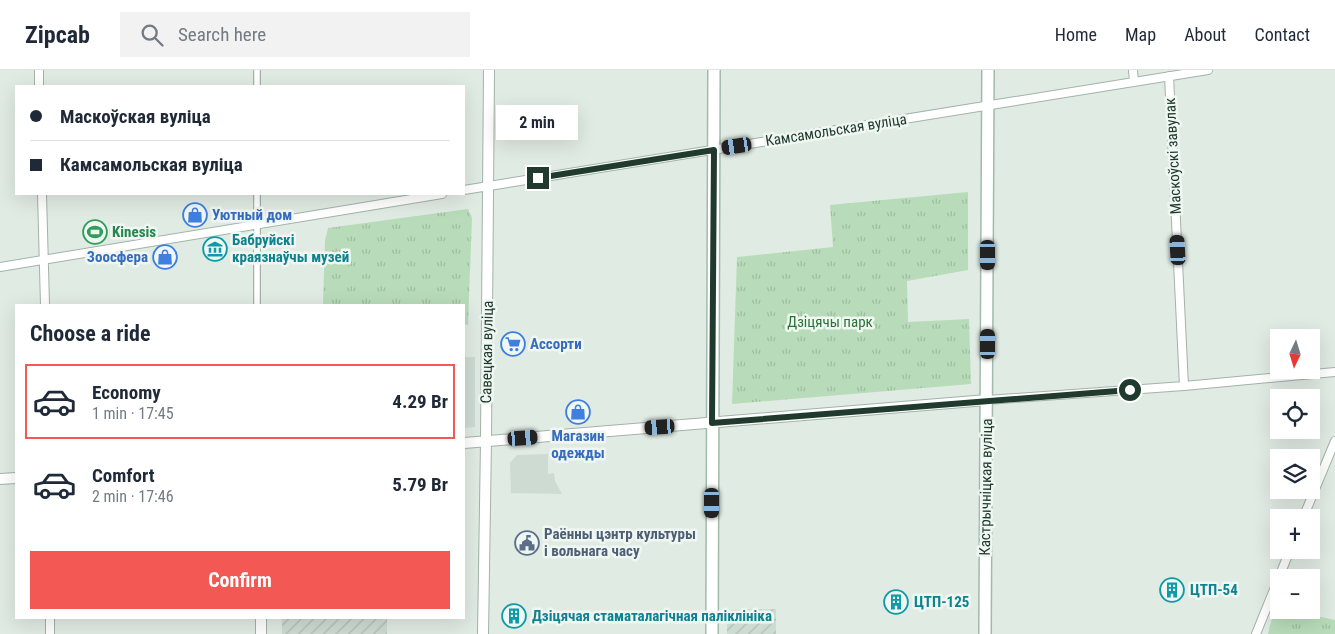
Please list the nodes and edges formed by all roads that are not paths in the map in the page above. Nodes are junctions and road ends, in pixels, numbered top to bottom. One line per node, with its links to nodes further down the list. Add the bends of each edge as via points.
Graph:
1 (39, 70): 10 (street)
2 (257, 70): 11 (street)
3 (489, 70): 14 (street, Савецкая вуліца)
4 (714, 70): 13 (main road)
5 (988, 70): 12 (main road, Кастрычніцкая вуліца)
6 (1133, 70): 9 (street)
7 (1208, 70): 8 (street, Камсамольская вуліца)
8 (1169, 76): 9 (street, Камсамольская вуліца); 25 (street, Маскоўскі завулак)
9 (1134, 82): 12 (street, Камсамольская вуліца)
10 (39, 85)
11 (257, 85)
12 (988, 106): 13 (street, Камсамольская вуліца); 26 (main road, Кастрычніцкая вуліца)
13 (714, 150): 14 (street, Камсамольская вуліца); 27 (main road)
14 (489, 186): 15 (street, Камсамольская вуліца); 28 (street, Савецкая вуліца)
15 (465, 190)
16 (42, 195): 20 (street)
17 (257, 195): 19 (street)
18 (436, 195): 19 (street)
19 (257, 225): 20 (street); 23 (street)
20 (44, 260): 21 (street); 22 (street)
21 (0, 266)
22 (45, 304)
23 (257, 304)
24 (1335, 372): 25 (street)
25 (1184, 386): 26 (street)
26 (987, 400): 27 (street); 41 (main road, Кастрычніцкая вуліца)
27 (712, 423): 28 (street); 40 (main road)
28 (486, 441): 30 (street); 39 (street, Савецкая вуліца)
29 (1335, 441): 33 (street)
30 (465, 443)
31 (15, 478): 32 (street)
32 (0, 479)
33 (1307, 509)
34 (1286, 559): 42 (street)
35 (50, 619): 37 (street)
36 (261, 619): 38 (street)
37 (50, 634)
38 (261, 634)
39 (483, 634)
40 (712, 634)
41 (985, 634)
42 (1256, 634)

